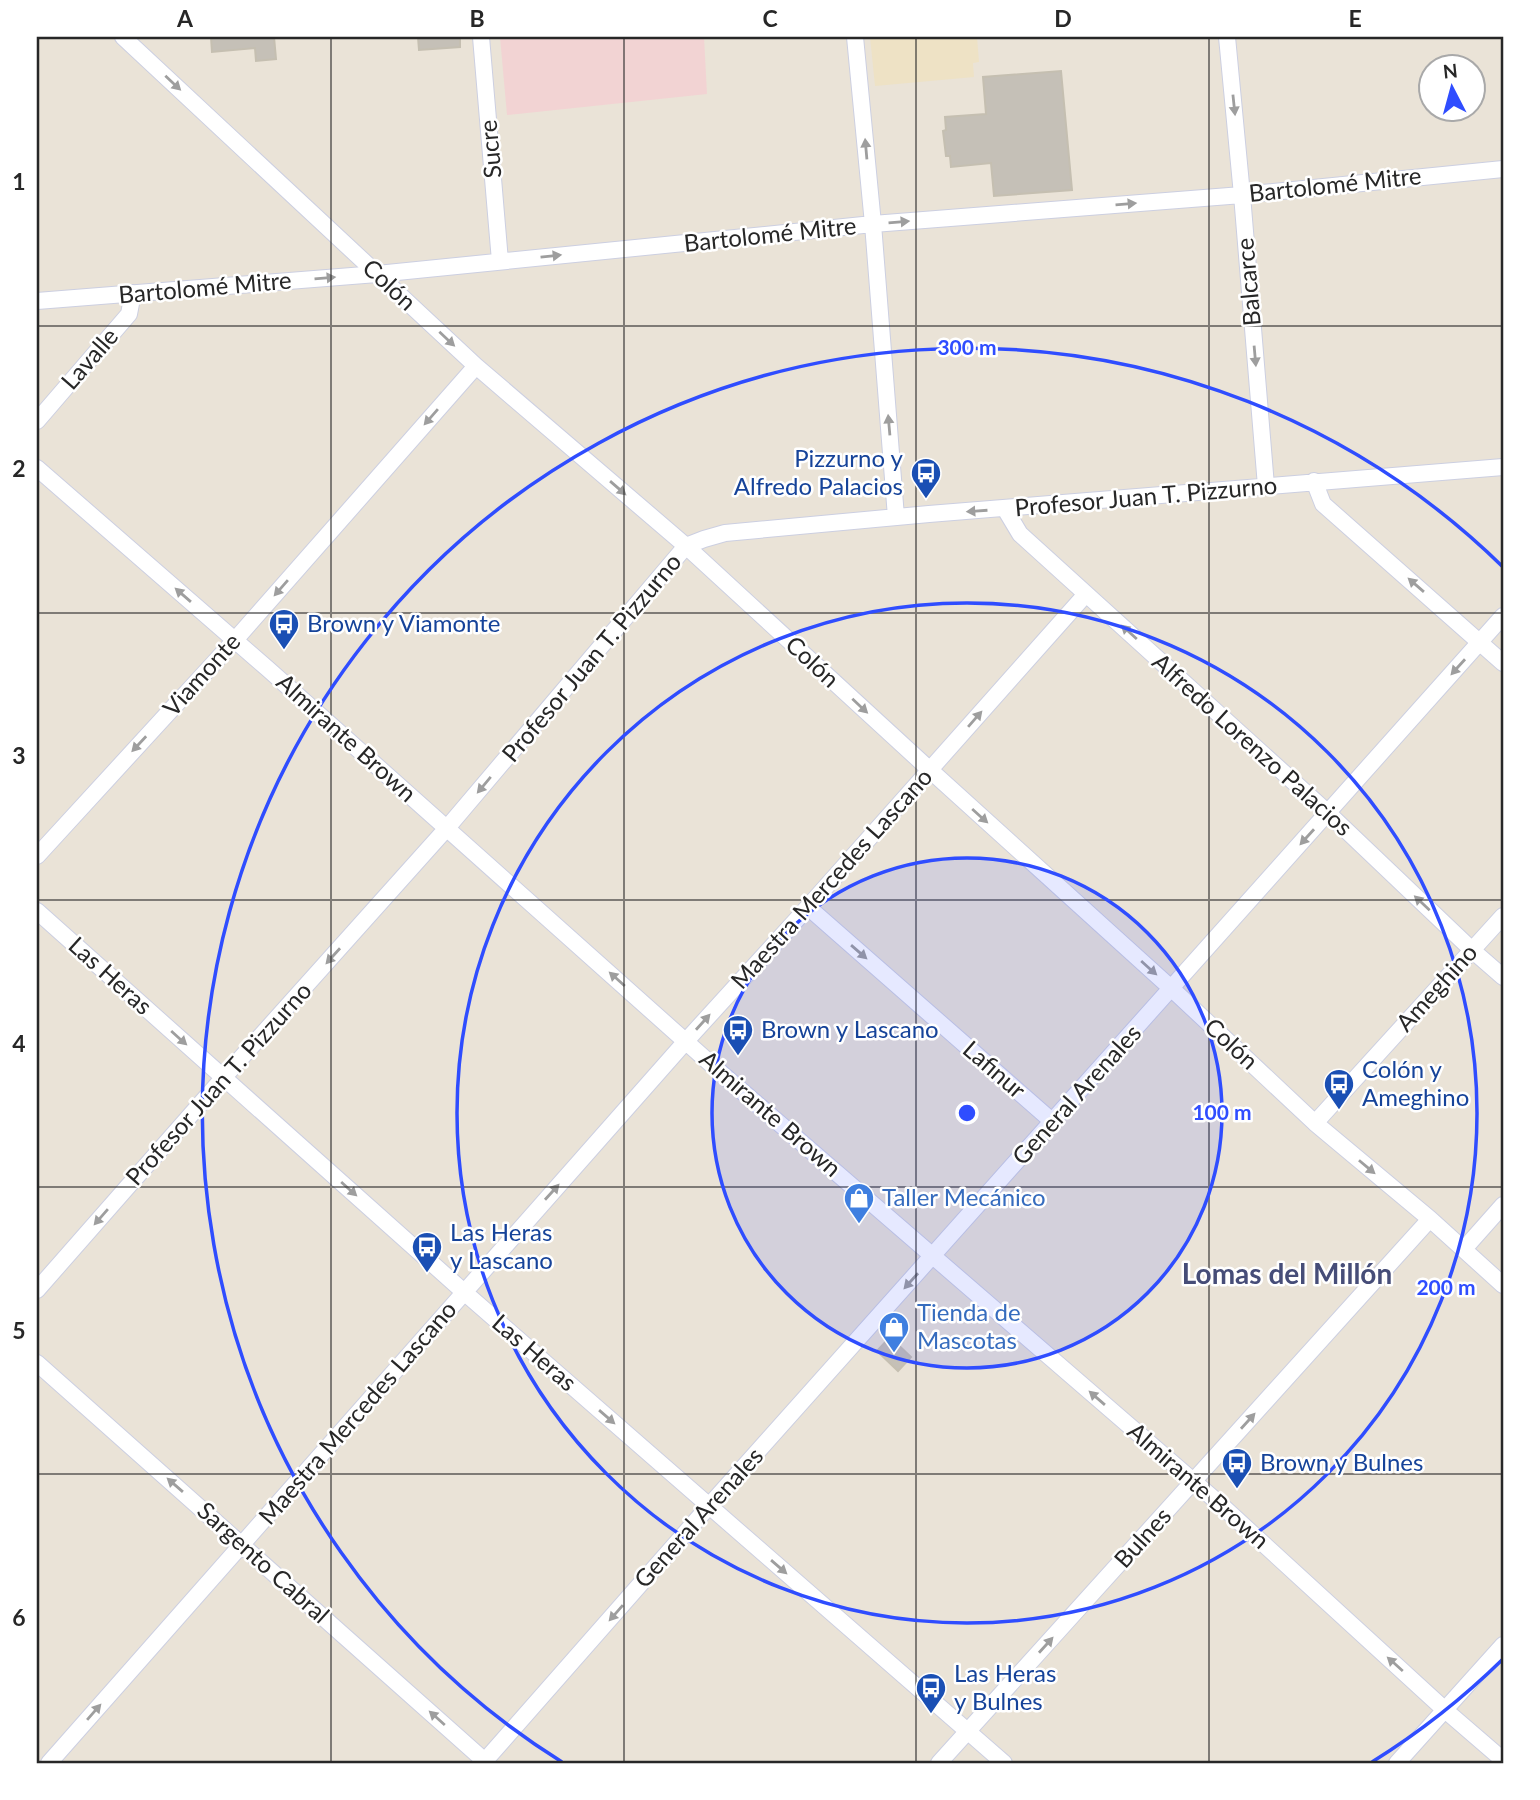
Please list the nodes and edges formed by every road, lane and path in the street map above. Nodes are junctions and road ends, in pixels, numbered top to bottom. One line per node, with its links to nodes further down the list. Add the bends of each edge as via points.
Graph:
1 (123, 37): 9 (street, Colón, one-way to 9)
2 (481, 37): 8 (street, Sucre)
3 (855, 37): 7 (street, one-way to 3)
4 (1227, 37): 6 (street, Balcarce, one-way to 6)
5 (1503, 169): 6 (street, Bartolomé Mitre)
6 (1242, 195): 7 (street, Bartolomé Mitre, one-way to 6); 17 (street, Balcarce, one-way to 17)
7 (873, 224): 8 (street, Bartolomé Mitre, one-way to 7); 19 (street, one-way to 7)
8 (500, 261): 9 (street, Bartolomé Mitre)
9 (377, 274): 10 (street, Bartolomé Mitre, one-way to 9); 12 (street, Colón, one-way to 12)
10 (133, 293): 11 (street, Bartolomé Mitre); 13 (street, Lavalle, via 129,314)
11 (37, 301)
12 (476, 366): 20 (street, Colón, one-way to 20); 23 (street, Viamonte, one-way to 23)
13 (37, 421)
14 (1503, 467): 16 (street, Profesor Juan T. Pizzurno)
15 (37, 468): 23 (street, Almirante Brown, one-way to 15)
16 (1314, 481): 17 (street, Profesor Juan T. Pizzurno); 24 (street, one-way to 16, via 1323,504)
17 (1266, 486): 18 (street, Profesor Juan T. Pizzurno)
18 (1005, 509): 19 (street, Profesor Juan T. Pizzurno, one-way to 19); 21 (street, Alfredo Lorenzo Palacios, via 1020,534)
19 (897, 517): 20 (street, Profesor Juan T. Pizzurno, via 725,533)
20 (686, 547): 26 (street, Colón, one-way to 26); 28 (street, Profesor Juan T. Pizzurno, one-way to 28)
21 (1086, 594): 26 (street, Maestra Mercedes Lascano, one-way to 21); 27 (street, Alfredo Lorenzo Palacios, one-way to 21)
22 (1503, 616): 24 (street, General Arenales)
23 (235, 640): 28 (street, Almirante Brown); 29 (street, Viamonte, one-way to 29)
24 (1481, 642): 25 (street); 27 (street, General Arenales, one-way to 27)
25 (1503, 663)
26 (930, 770): 30 (street, Maestra Mercedes Lascano); 35 (street, Colón, one-way to 35)
27 (1328, 813): 33 (street, Alfredo Lorenzo Palacios, one-way to 27); 35 (street, General Arenales, one-way to 35)
28 (447, 828): 36 (street, Almirante Brown, one-way to 28); 37 (street, Profesor Juan T. Pizzurno, one-way to 37)
29 (37, 856)
30 (808, 907): 36 (street, Maestra Mercedes Lascano, one-way to 30); 38 (street, Lafinur, one-way to 38)
31 (37, 911): 37 (street, Las Heras, one-way to 37)
32 (1503, 916): 33 (street, Ameghino)
33 (1472, 950): 34 (street, Alfredo Lorenzo Palacios); 39 (street, Ameghino)
34 (1503, 976)
35 (1172, 989): 38 (street, General Arenales); 39 (street, Colón)
36 (686, 1041): 43 (street, Almirante Brown); 46 (street, Maestra Mercedes Lascano, one-way to 36)
37 (224, 1077): 45 (street, Profesor Juan T. Pizzurno, one-way to 45); 46 (street, Las Heras, one-way to 46)
38 (1053, 1122): 43 (street, General Arenales)
39 (1315, 1123): 41 (street, Colón, one-way to 41)
40 (1503, 1205): 42 (street)
41 (1430, 1219): 42 (street, Colón); 48 (street, Bulnes, one-way to 41)
42 (1464, 1249): 44 (street, Colón)
43 (934, 1255): 48 (street, Almirante Brown, one-way to 43); 49 (street, General Arenales, one-way to 49)
44 (1503, 1285)
45 (37, 1290)
46 (464, 1292): 49 (street, Las Heras, one-way to 49); 50 (street, Maestra Mercedes Lascano)
47 (37, 1363): 50 (street, Sargento Cabral, one-way to 47)
48 (1194, 1483): 52 (street, Almirante Brown, one-way to 48); 53 (street, Bulnes, one-way to 48)
49 (709, 1506): 53 (street, Las Heras, one-way to 53); 56 (street, General Arenales, one-way to 56)
50 (243, 1545): 55 (street, Maestra Mercedes Lascano, one-way to 50); 56 (street, Sargento Cabral, one-way to 50)
51 (1503, 1645): 52 (street)
52 (1446, 1710): 54 (street, Almirante Brown); 59 (street)
53 (967, 1731): 57 (street, Bulnes); 58 (street, Las Heras)
54 (1503, 1760)
55 (49, 1763)
56 (485, 1763)
57 (939, 1763)
58 (1004, 1763)
59 (1397, 1763)

